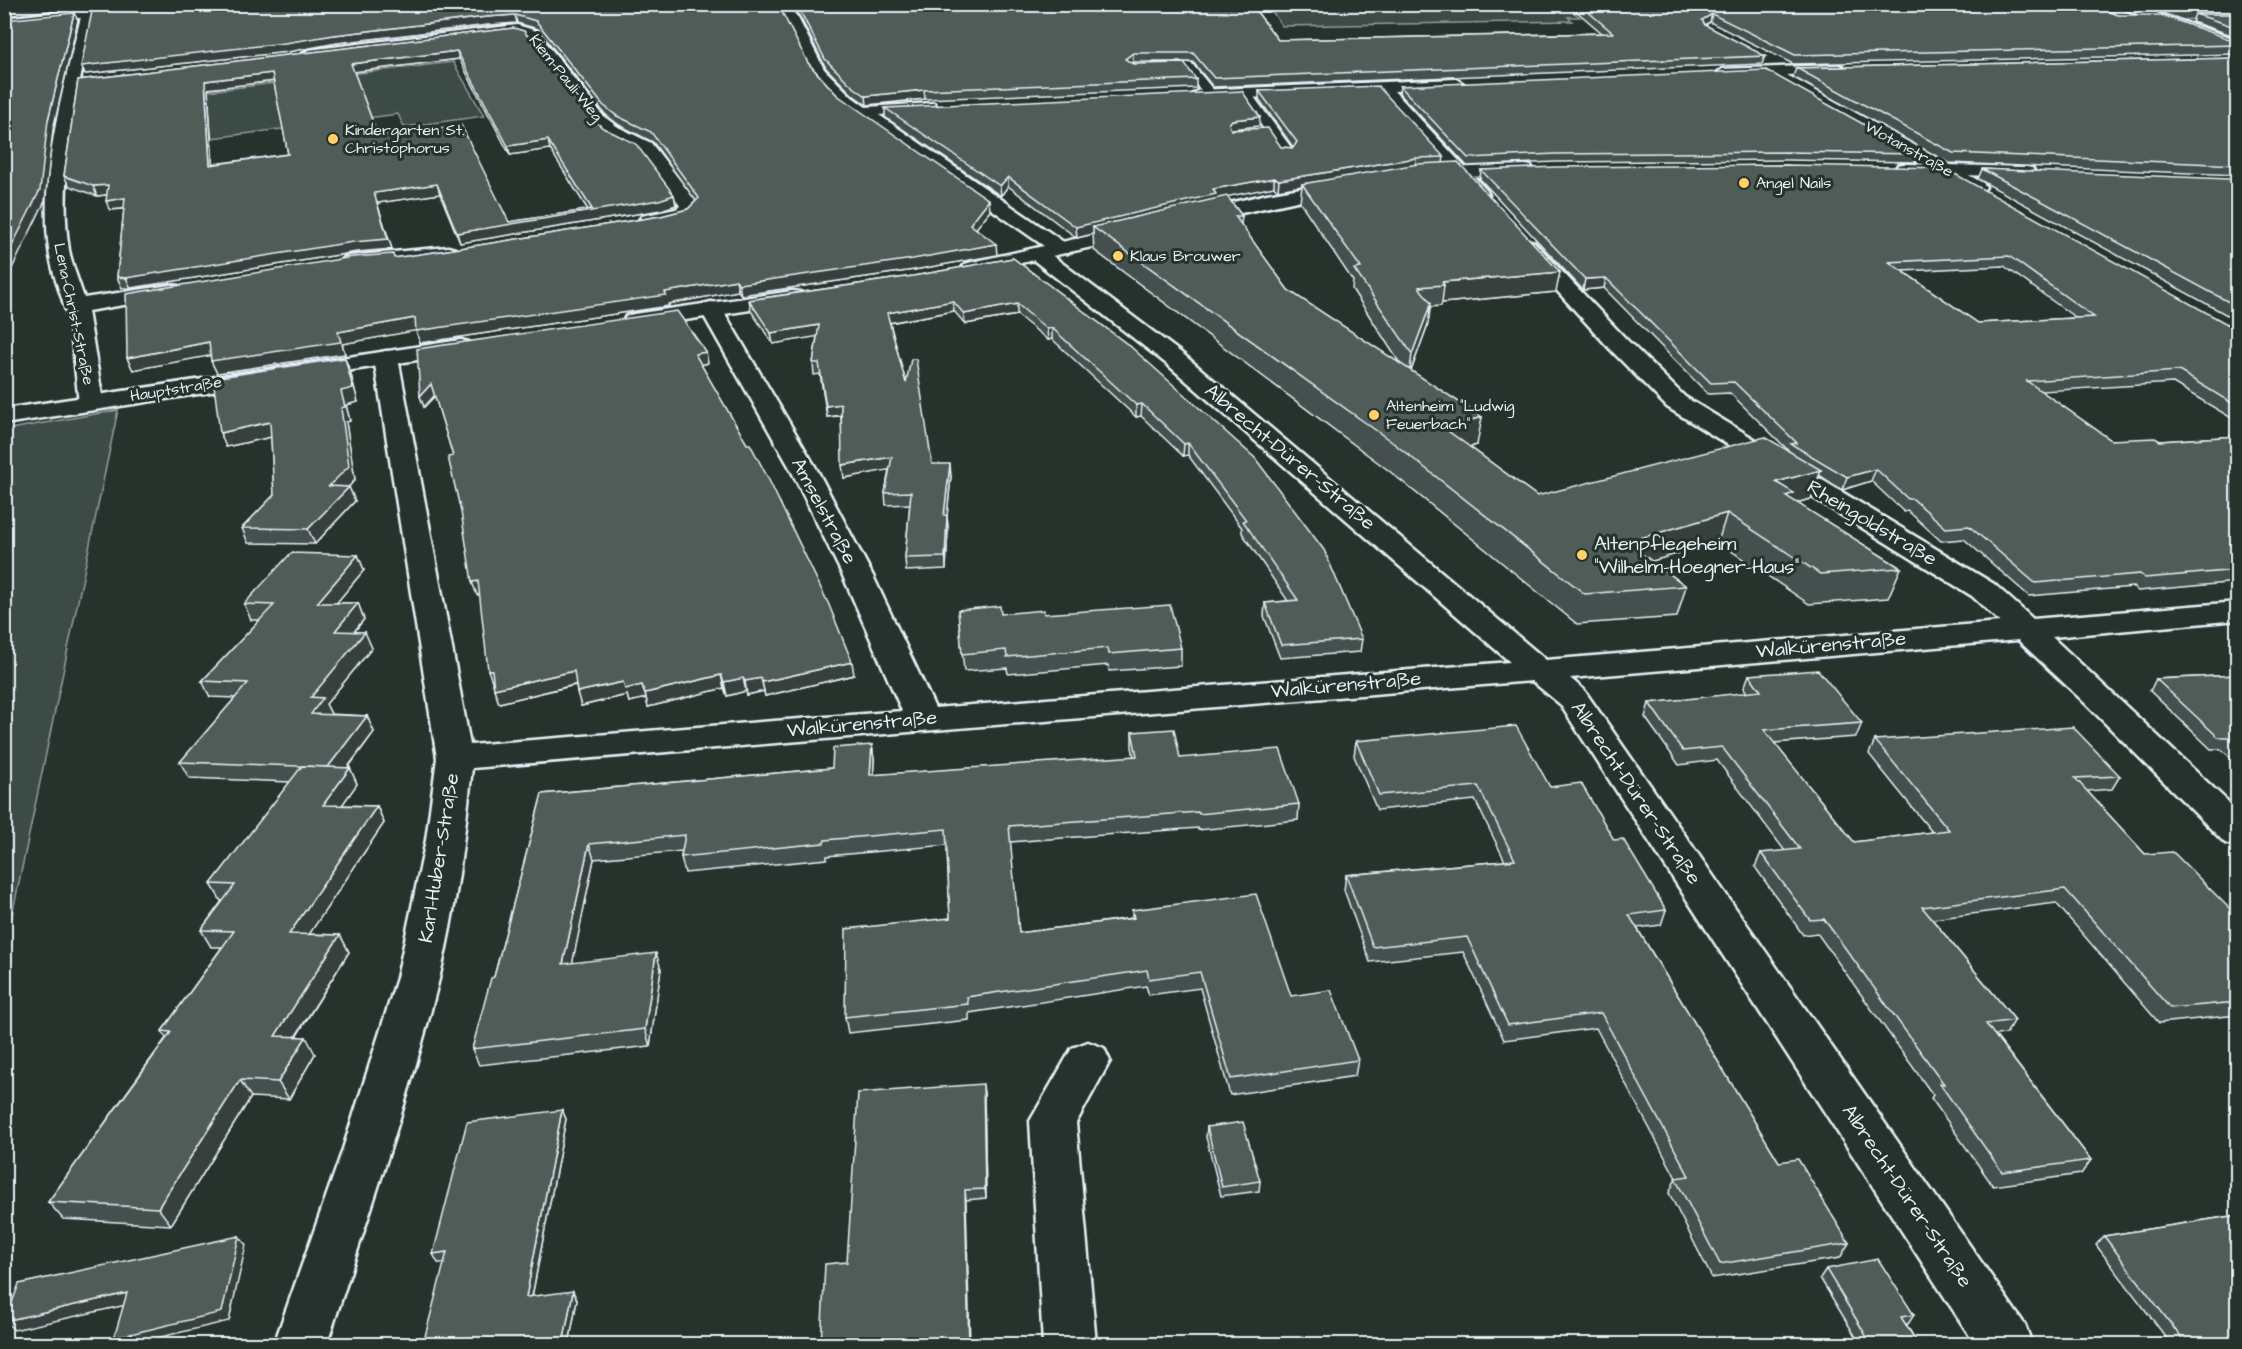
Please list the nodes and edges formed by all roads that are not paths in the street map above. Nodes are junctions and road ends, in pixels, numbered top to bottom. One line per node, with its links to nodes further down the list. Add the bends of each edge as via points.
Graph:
1 (174, 4): 5 (street)
2 (780, 4): 19 (street, Albrecht-Dürer-Straße, via 792,18 818,71)
3 (2119, 5): 4 (lane); 7 (street)
4 (2095, 7)
5 (88, 14): 6 (street); 36 (street, Lena-Christ-Straße, via 80,81 64,130 57,182 58,242)
6 (4, 22)
7 (2238, 45)
8 (288, 58): 29 (street, Kiem-Pauli-Weg, via 488,31 517,29 532,33 597,119 645,147 690,208)
9 (1765, 64): 11 (street, via 1789,70); 12 (street); 23 (street, Wotanstraße)
10 (1144, 67): 16 (lane, via 1188,66)
11 (1854, 69)
12 (1712, 74)
13 (1469, 83): 14 (street)
14 (1382, 87): 15 (street); 24 (street, Rheingoldstraße)
15 (1245, 93): 16 (street); 20 (lane, via 1266,131)
16 (1210, 94): 17 (street)
17 (1187, 95)
18 (944, 106): 19 (street)
19 (861, 112): 31 (street, Albrecht-Dürer-Straße)
20 (1287, 152)
21 (1887, 169): 23 (street)
22 (1545, 170): 24 (street)
23 (1947, 170): 25 (street); 28 (street, Wotanstraße)
24 (1459, 172): 26 (street); 44 (street, Rheingoldstraße, via 1676,402 1983,590)
25 (2038, 173)
26 (1406, 176)
27 (1362, 183): 31 (street, via 1272,199)
28 (1990, 194)
29 (630, 224)
30 (462, 251): 32 (street)
31 (1050, 252): 33 (street); 45 (street, Albrecht-Dürer-Straße, via 1477,616 1510,649)
32 (334, 264)
33 (955, 271)
34 (193, 287): 36 (street)
35 (811, 294): 37 (street)
36 (75, 306): 41 (street, Lena-Christ-Straße)
37 (711, 309): 38 (street); 46 (street, Amselstraße, via 803,468 858,576)
38 (619, 324)
39 (480, 344): 40 (street, Hauptstraße)
40 (386, 358): 41 (street, Hauptstraße); 47 (street, Karl-Huber-Straße)
41 (92, 402): 42 (street, Hauptstraße)
42 (4, 417)
43 (2238, 610): 44 (street, Walkürenstraße)
44 (2024, 629): 45 (street, Walkürenstraße); 48 (street, Rheingoldstraße)
45 (1540, 669): 46 (street, Walkürenstraße); 52 (street, Albrecht-Dürer-Straße, via 1572,697)
46 (923, 719): 47 (street, Walkürenstraße)
47 (455, 758): 50 (street, Karl-Huber-Straße, via 445,840 418,978 366,1152)
48 (2238, 834)
49 (1088, 1061): 51 (street, via 1053,1121)
50 (300, 1344)
51 (1069, 1344)
52 (2006, 1344)

